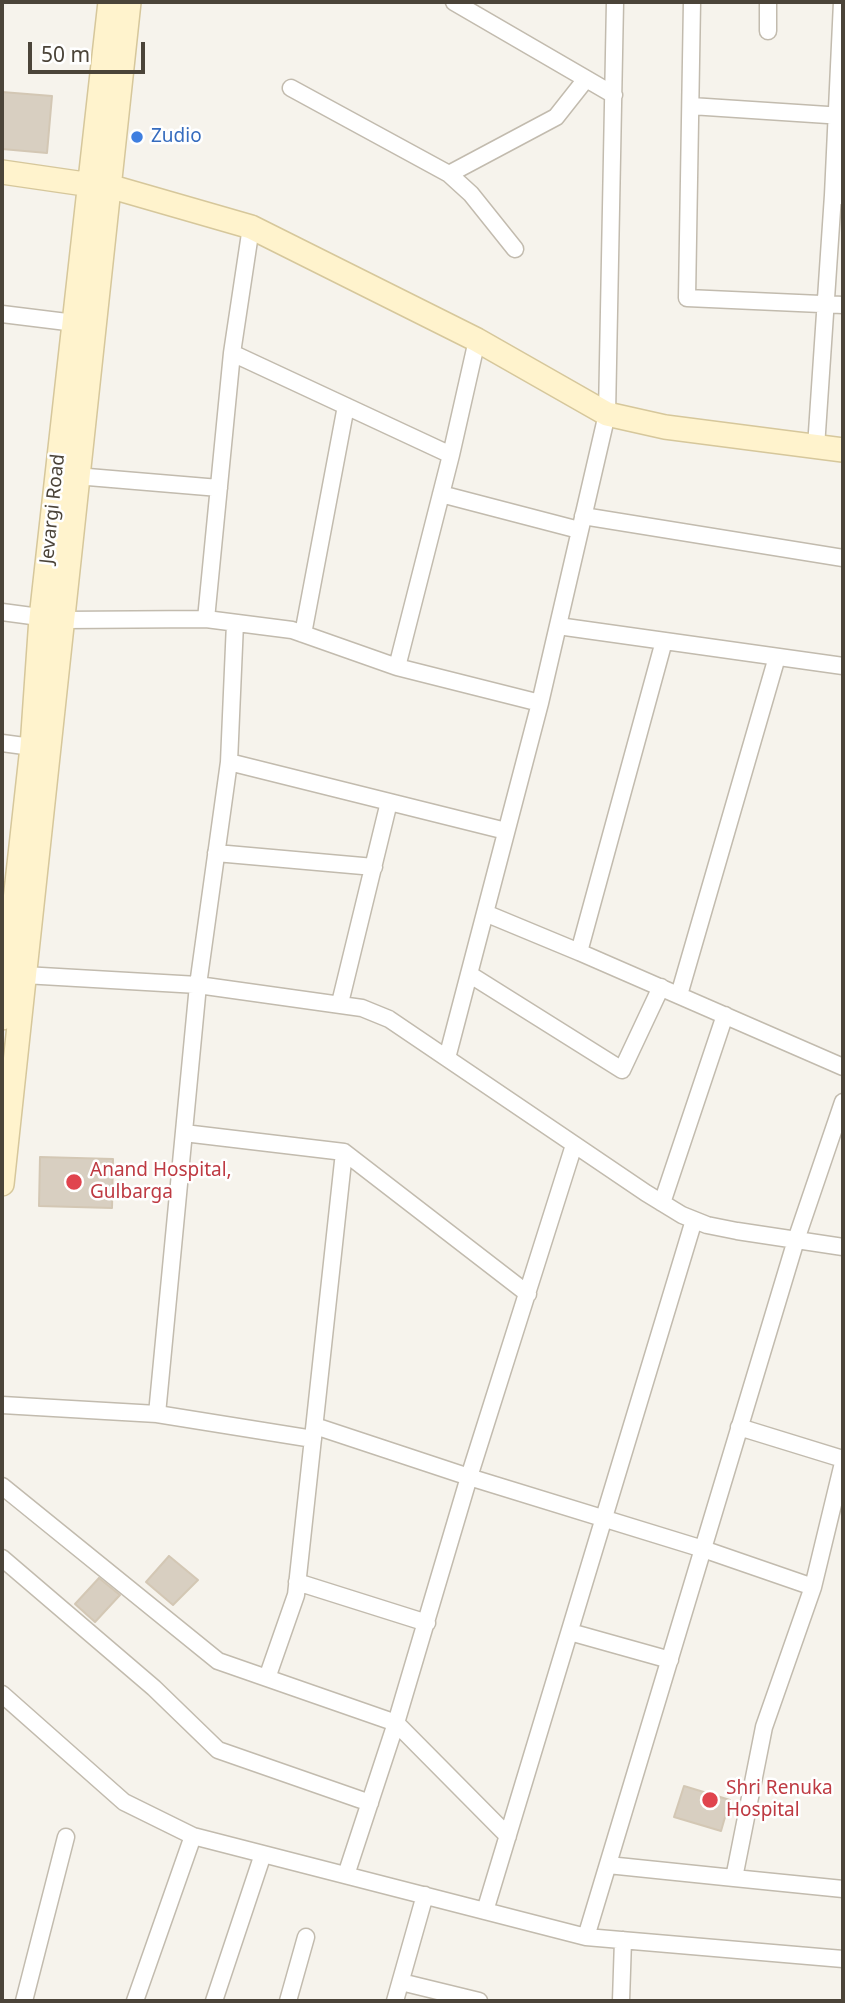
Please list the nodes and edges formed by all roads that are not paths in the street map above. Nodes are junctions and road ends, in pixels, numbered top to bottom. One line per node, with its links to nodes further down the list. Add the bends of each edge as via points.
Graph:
1 (110, 2): 16 (main road, Jevargi Road)
2 (129, 2): 16 (main road)
3 (454, 2): 9 (street)
4 (692, 2): 12 (street)
5 (768, 2): 8 (street)
6 (842, 2): 13 (street)
7 (610, 4): 11 (street)
8 (768, 32)
9 (586, 79): 11 (street); 15 (street, via 556,117)
10 (291, 88): 15 (street)
11 (614, 96): 27 (street)
12 (691, 106): 13 (street); 20 (street, via 687,298)
13 (841, 116): 17 (street)
14 (2, 172): 16 (main road)
15 (449, 174): 19 (street)
16 (100, 186): 18 (main road); 23 (main road, Jevargi Road); 31 (main road)
17 (838, 195): 20 (street)
18 (251, 227): 24 (main road); 25 (street)
19 (515, 249)
20 (825, 304): 21 (street); 28 (street)
21 (843, 305)
22 (2, 314): 23 (street)
23 (75, 323): 37 (main road, Jevargi Road)
24 (477, 340): 27 (main road); 30 (street)
25 (232, 353): 26 (street); 32 (street)
26 (346, 406): 30 (street); 41 (street)
27 (607, 414): 28 (main road, via 665,427); 34 (street)
28 (816, 447): 29 (main road)
29 (843, 450)
30 (451, 455): 33 (street)
31 (76, 476): 32 (street); 37 (main road)
32 (219, 488): 38 (street)
33 (441, 494): 34 (street); 45 (street)
34 (581, 523): 35 (street); 40 (street)
35 (843, 558)
36 (2, 612): 37 (street)
37 (51, 619): 38 (street); 48 (main road, Jevargi Road); 56 (main road)
38 (206, 619): 39 (street)
39 (235, 623): 41 (street); 49 (street)
40 (558, 626): 42 (street); 46 (street)
41 (303, 634): 45 (street)
42 (664, 641): 43 (street); 55 (street)
43 (777, 657): 44 (street); 60 (street)
44 (843, 666)
45 (397, 667): 46 (street)
46 (540, 703): 51 (street)
47 (2, 743): 48 (street)
48 (32, 747): 56 (main road, Jevargi Road)
49 (229, 762): 50 (street); 52 (street)
50 (389, 802): 51 (street); 53 (street)
51 (506, 831): 54 (street)
52 (216, 853): 53 (street); 58 (street)
53 (374, 867): 61 (street)
54 (485, 912): 55 (street); 57 (street)
55 (579, 951): 59 (street)
56 (11, 973): 58 (street); 63 (main road, Jevargi Road); 70 (main road)
57 (469, 974): 59 (street, via 622,1070); 64 (street)
58 (198, 985): 61 (street); 67 (street)
59 (661, 987): 60 (street)
60 (679, 995): 62 (street)
61 (340, 1003): 64 (street, via 389,1019)
62 (724, 1015): 65 (street); 71 (street)
63 (2, 1018)
64 (446, 1058): 68 (street)
65 (843, 1067)
66 (843, 1102): 73 (street)
67 (184, 1133): 69 (street); 77 (street)
68 (574, 1145): 71 (street); 75 (street)
69 (344, 1152): 75 (street); 79 (street)
70 (2, 1184)
71 (662, 1203): 72 (street)
72 (694, 1220): 73 (street); 83 (street)
73 (796, 1240): 74 (street); 78 (street)
74 (843, 1247)
75 (528, 1294): 81 (street)
76 (2, 1405): 77 (street)
77 (157, 1414): 79 (street)
78 (739, 1427): 80 (street); 84 (street)
79 (314, 1432): 81 (street); 86 (street)
80 (843, 1466): 87 (street)
81 (469, 1477): 83 (street); 88 (street)
82 (2, 1486): 91 (street, via 218,1661)
83 (604, 1518): 84 (street); 89 (street)
84 (703, 1549): 87 (street); 90 (street)
85 (2, 1558): 94 (street, via 218,1750)
86 (298, 1582): 88 (street); 91 (street)
87 (813, 1587): 101 (street, via 764,1727)
88 (427, 1623): 93 (street)
89 (570, 1632): 90 (street); 96 (street)
90 (670, 1660): 99 (street)
91 (267, 1678): 93 (street)
92 (2, 1694): 95 (street, via 124,1802)
93 (396, 1723): 94 (street); 96 (street)
94 (370, 1803): 100 (street)
95 (193, 1836): 98 (street); 111 (street)
96 (508, 1836): 104 (street)
97 (66, 1838): 110 (street)
98 (263, 1854): 100 (street); 112 (street)
99 (608, 1865): 101 (street); 106 (street)
100 (346, 1875): 103 (street)
101 (733, 1878): 102 (street)
102 (843, 1888)
103 (425, 1895): 104 (street); 109 (street)
104 (485, 1911): 106 (street)
105 (306, 1937): 113 (street)
106 (586, 1937): 107 (street)
107 (623, 1940): 108 (street); 116 (street)
108 (843, 1959)
109 (401, 1982): 114 (street); 115 (street)
110 (24, 2001)
111 (135, 2001)
112 (214, 2001)
113 (288, 2001)
114 (396, 2001)
115 (479, 2001)
116 (621, 2001)

